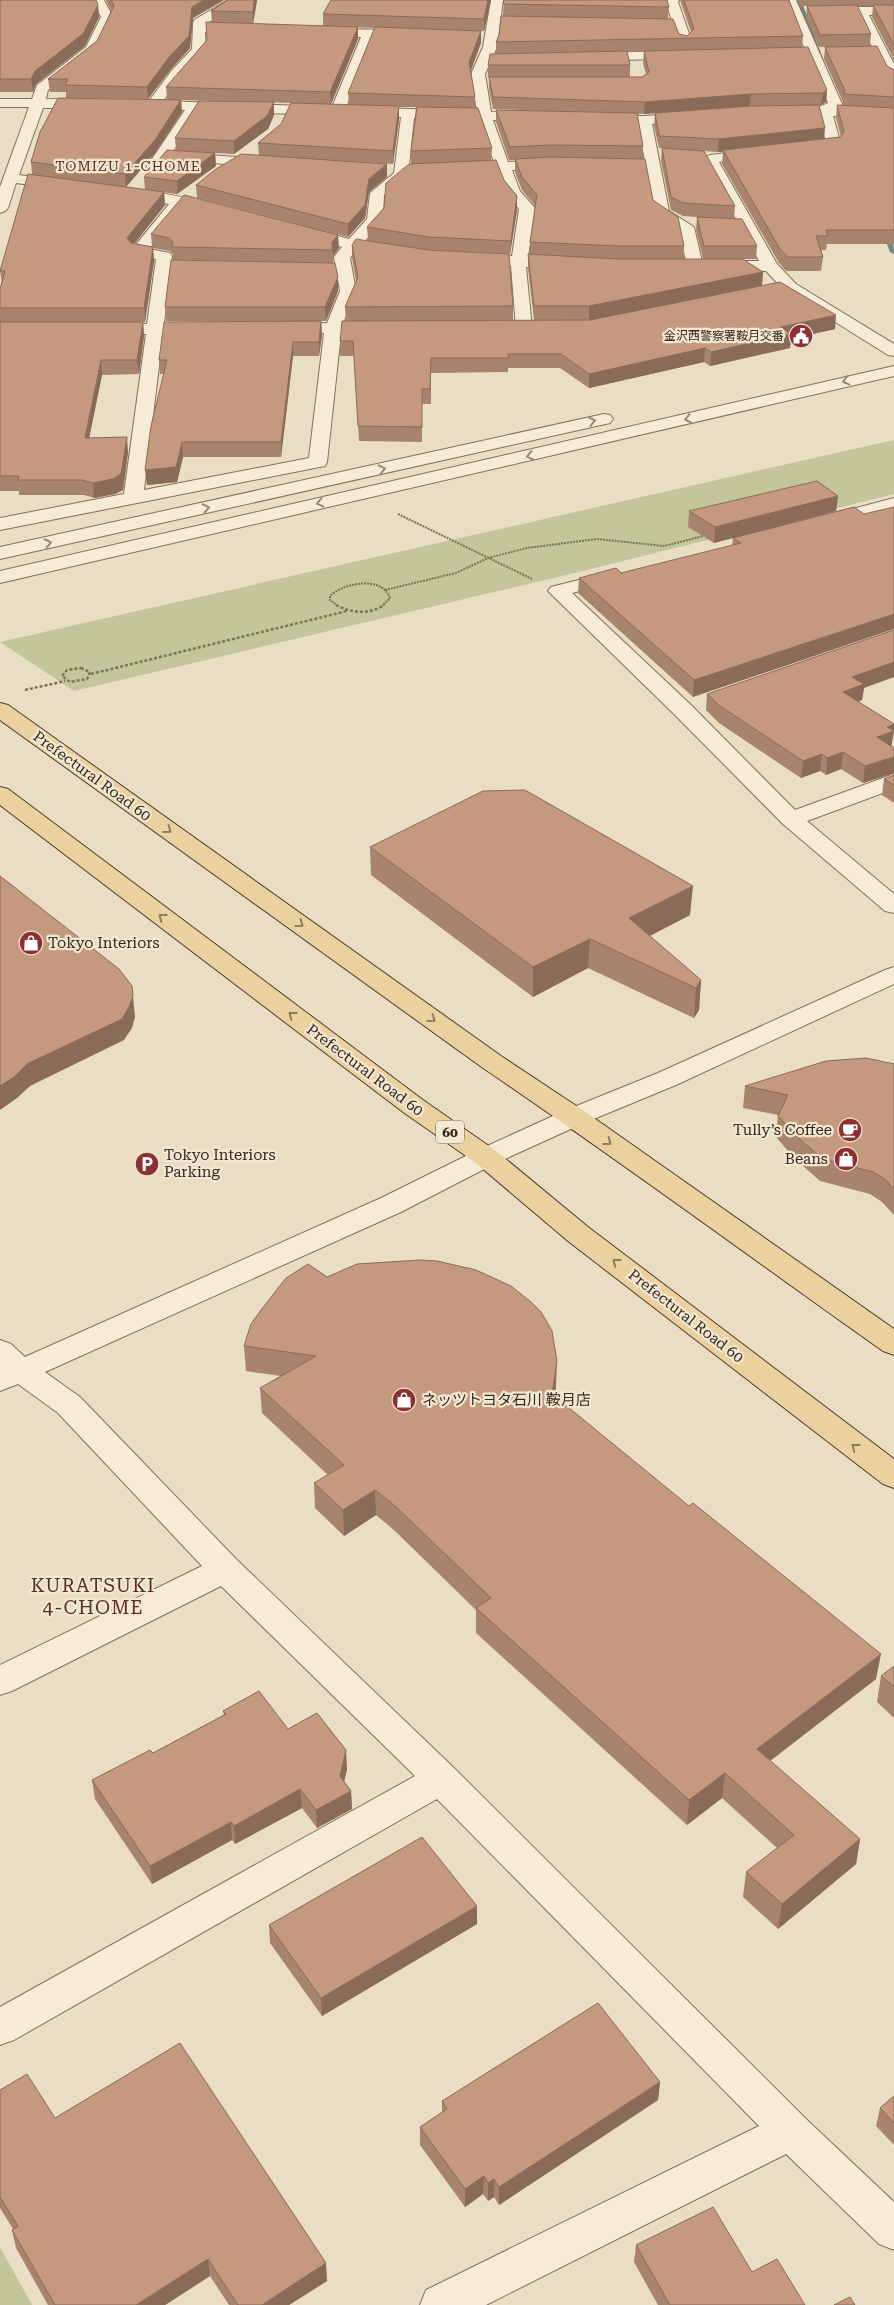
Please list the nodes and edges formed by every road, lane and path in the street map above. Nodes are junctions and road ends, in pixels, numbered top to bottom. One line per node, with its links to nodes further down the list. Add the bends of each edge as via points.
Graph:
1 (98, 0): 24 (street, via 107,17 92,49 42,88)
2 (236, 0): 10 (street, via 199,23)
3 (497, 0): 34 (street, via 499,22 485,37 490,47 490,60 478,74 484,83)
4 (669, 0): 9 (street)
5 (792, 6): 6 (street); 17 (street)
6 (861, 11): 7 (street); 16 (street)
7 (894, 11)
8 (621, 24): 9 (street)
9 (679, 25): 19 (street, via 691,55)
10 (200, 28): 11 (street); 27 (street, via 199,50)
11 (259, 30)
12 (309, 31): 13 (street)
13 (369, 33): 14 (street); 31 (street)
14 (425, 35)
15 (864, 52): 16 (street)
16 (882, 52): 22 (street)
17 (808, 53): 18 (street); 30 (street, via 835,104)
18 (828, 53)
19 (633, 56): 20 (street); 21 (street)
20 (574, 58)
21 (638, 74)
22 (894, 78)
23 (0, 103): 24 (street)
24 (38, 103): 25 (street); 57 (street)
25 (105, 104)
26 (134, 105): 27 (street)
27 (152, 105): 28 (street)
28 (194, 107): 29 (street); 43 (street)
29 (285, 110): 31 (street); 40 (street)
30 (825, 111): 32 (street); 36 (street); 45 (street, via 834,145)
31 (338, 112): 33 (street)
32 (769, 112)
33 (408, 113): 34 (street); 55 (street)
34 (485, 116): 37 (street); 51 (street)
35 (702, 116): 39 (street)
36 (894, 116)
37 (545, 118)
38 (585, 119): 39 (street)
39 (644, 120): 46 (street)
40 (278, 125)
41 (257, 148): 47 (street)
42 (670, 155): 46 (street)
43 (163, 156): 47 (street); 61 (street)
44 (698, 157): 45 (street)
45 (717, 158): 68 (street, via 710,159)
46 (652, 160): 50 (street); 65 (street, via 662,213)
47 (238, 161): 48 (street); 56 (street)
48 (277, 164)
49 (569, 164): 51 (street)
50 (597, 165)
51 (502, 166): 52 (street); 73 (street, via 513,192 527,208)
52 (447, 168)
53 (383, 170): 55 (street)
54 (420, 170): 55 (street)
55 (402, 171): 70 (street, via 377,193 375,220)
56 (218, 173)
57 (11, 178): 58 (street); 63 (street)
58 (75, 187)
59 (196, 189): 62 (street)
60 (112, 192): 61 (street)
61 (130, 194): 62 (street)
62 (181, 201): 64 (street); 78 (street, via 138,252 164,256)
63 (0, 208)
64 (226, 211)
65 (680, 223): 66 (street); 76 (street, via 686,227)
66 (699, 224)
67 (728, 225): 68 (street)
68 (748, 226): 77 (street)
69 (289, 228): 70 (street)
70 (352, 245): 71 (street); 81 (street, via 342,257)
71 (400, 253)
72 (456, 258): 73 (street)
73 (520, 262): 74 (street); 90 (street)
74 (578, 264)
75 (675, 266): 76 (street)
76 (695, 266): 77 (street)
77 (770, 266): 82 (street)
78 (162, 268): 79 (street); 85 (street)
79 (182, 268)
80 (325, 269): 81 (street)
81 (344, 270): 88 (street, via 348,291)
82 (790, 287): 83 (street); 93 (street)
83 (771, 291)
84 (391, 327): 88 (street)
85 (154, 328): 86 (street); 92 (street); 100 (street)
86 (213, 328)
87 (303, 328): 88 (street)
88 (333, 328): 97 (street)
89 (505, 328): 90 (street)
90 (524, 328): 91 (street)
91 (542, 328)
92 (86, 329)
93 (894, 352): 94 (street)
94 (872, 358)
95 (894, 371): 99 (street, one-way to 99)
96 (620, 415): 98 (street, one-way to 96)
97 (318, 462): 98 (street); 100 (street)
98 (337, 479): 99 (street); 105 (street, one-way to 98)
99 (357, 495): 106 (path); 108 (street, one-way to 108)
100 (133, 499): 102 (street)
101 (894, 504): 103 (street)
102 (0, 524)
103 (808, 526)
104 (711, 534): 106 (path, via 664,546 596,539 527,548)
105 (0, 553)
106 (488, 558): 109 (path, via 456,573); 110 (path)
107 (635, 571): 110 (street)
108 (0, 577)
109 (385, 590): 111 (path, via 390,598 383,607 366,612); 111 (path, via 369,584 340,587 330,600)
110 (558, 591): 118 (street, via 692,706)
111 (347, 611): 112 (path)
112 (91, 674): 113 (path, via 80,682); 113 (path, via 85,668 71,668 62,674)
113 (66, 680): 114 (path)
114 (19, 692)
115 (0, 710): 121 (main road, Prefectural Road 60, one-way to 121, via 484,1056)
116 (894, 781): 118 (street)
117 (0, 794): 122 (main road, Prefectural Road 60 / 60, one-way to 117, via 413,1106)
118 (791, 819): 119 (street)
119 (894, 906)
120 (894, 975): 121 (street, via 667,1079)
121 (574, 1116): 122 (street); 123 (main road, Prefectural Road 60, one-way to 123)
122 (486, 1157): 124 (street, via 391,1205); 125 (main road, Prefectural Road 60 / 60, one-way to 122, via 578,1234)
123 (894, 1344)
124 (7, 1367): 126 (street, via 69,1405)
125 (894, 1476)
126 (225, 1569): 127 (street); 128 (street)
127 (0, 1682)
128 (441, 1778): 129 (street); 130 (street)
129 (0, 2027)
130 (791, 2130): 131 (street); 132 (street)
131 (894, 2230)
132 (441, 2305)

